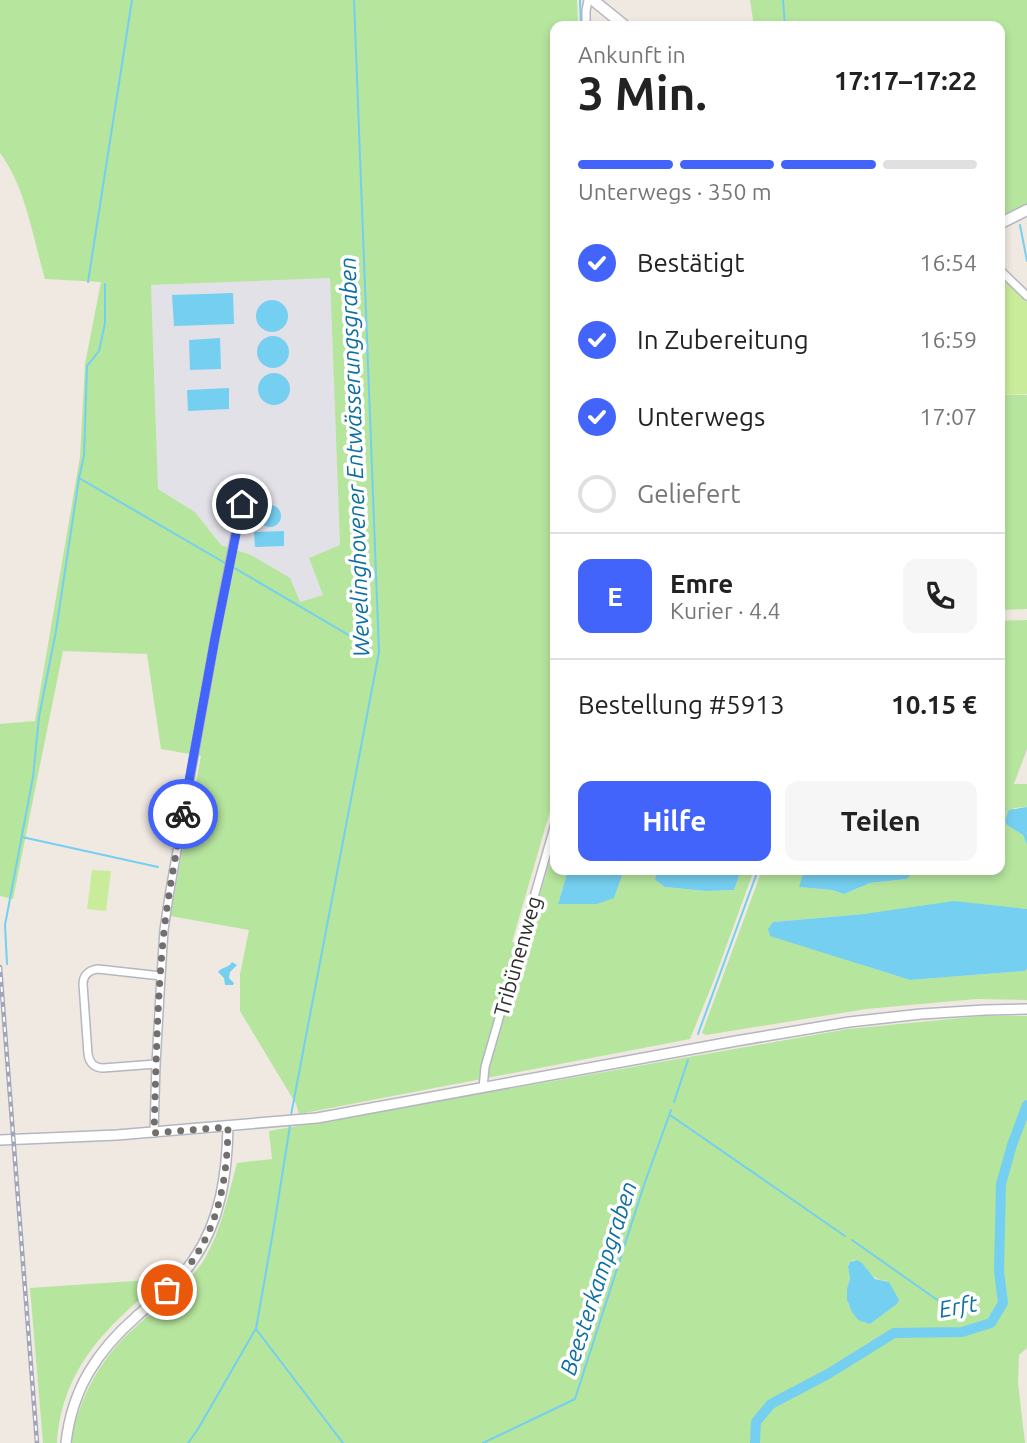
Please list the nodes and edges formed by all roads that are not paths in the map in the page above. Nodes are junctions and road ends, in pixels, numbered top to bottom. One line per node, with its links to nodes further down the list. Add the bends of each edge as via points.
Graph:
1 (591, 0): 2 (street); 3 (main road)
2 (586, 21)
3 (618, 21)
4 (1027, 211): 5 (main road)
5 (1005, 221)
6 (1005, 275): 7 (street)
7 (1027, 296)
8 (242, 504): 10 (street, via 169,895)
9 (550, 841): 13 (street, Tribünenweg, via 485,1067)
10 (161, 976): 12 (street); 12 (street, via 97,969 83,982 88,1054 93,1064 103,1068)
11 (1027, 1009): 13 (street, via 863,1020)
12 (156, 1064): 15 (street)
13 (483, 1088): 14 (street, via 326,1117)
14 (228, 1127): 15 (street); 17 (street, via 223,1191 204,1242 181,1276 97,1357 77,1396)
15 (154, 1133): 16 (street)
16 (0, 1140)
17 (66, 1443)

